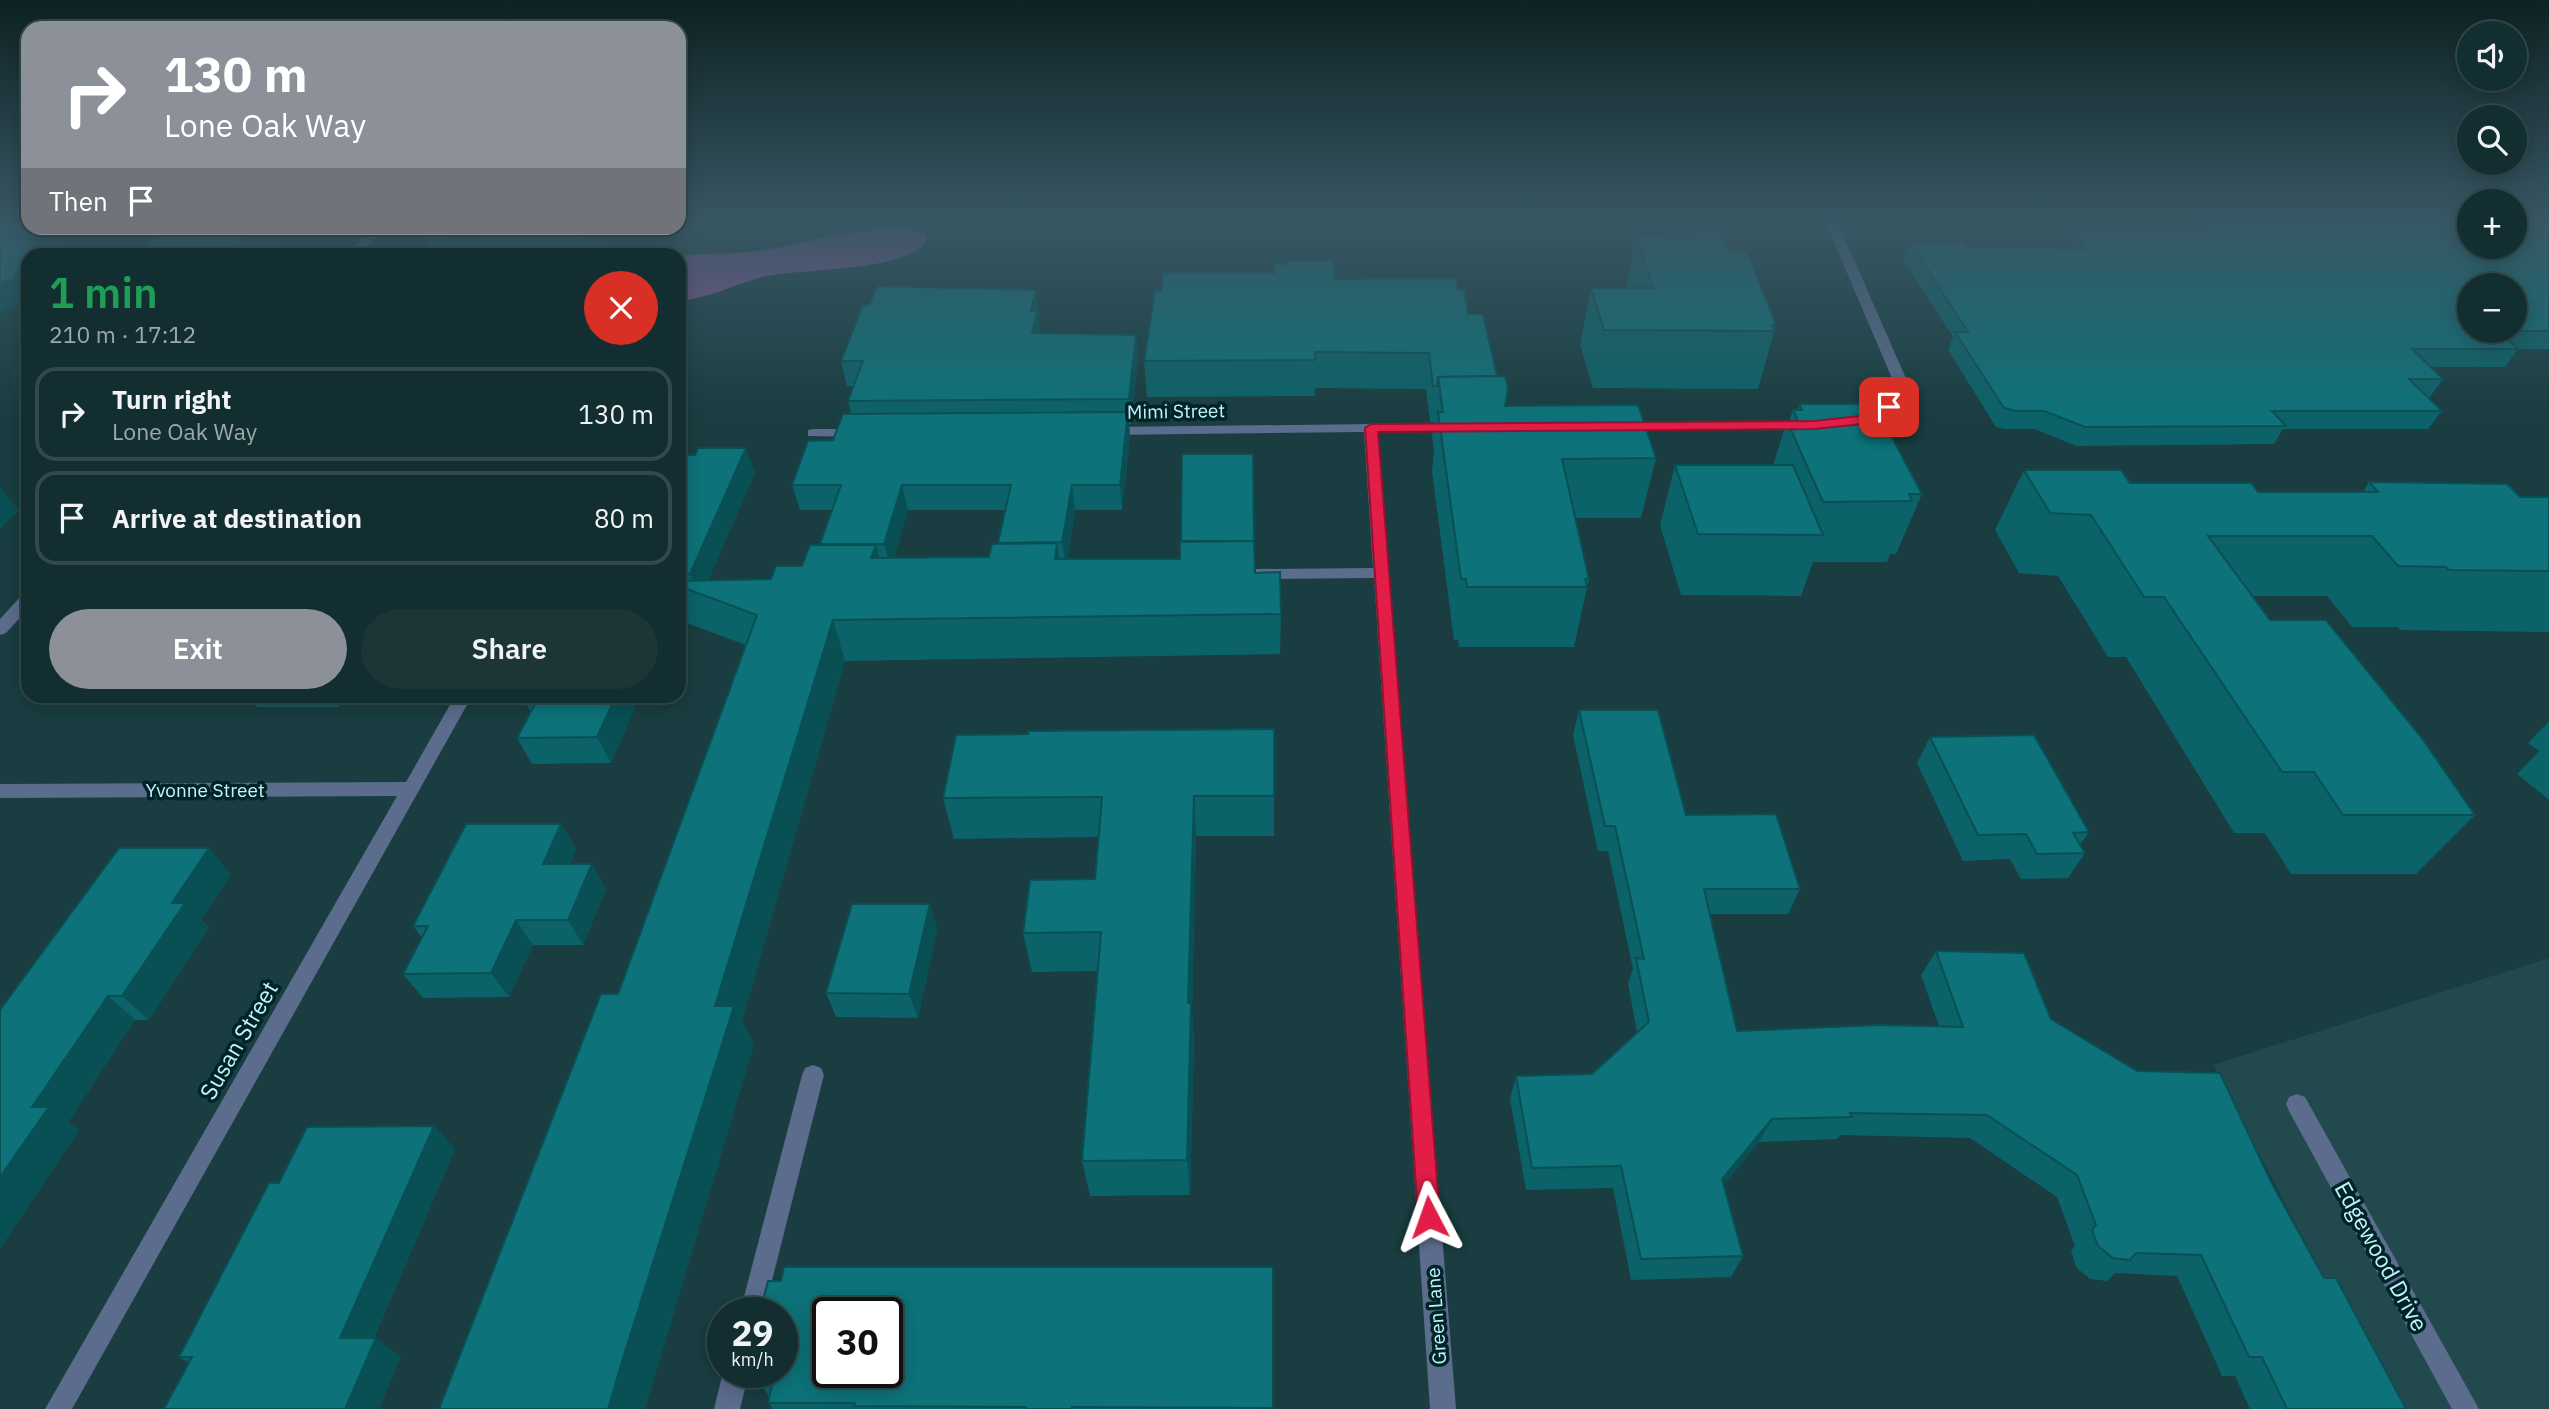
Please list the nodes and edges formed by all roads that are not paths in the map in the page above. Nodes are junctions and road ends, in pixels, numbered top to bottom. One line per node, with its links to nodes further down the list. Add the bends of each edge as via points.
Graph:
1 (1859, 287): 2 (street, via 1901,383 1898,396 1883,411 1863,420 1834,424)
2 (1600, 426)
3 (1472, 427): 4 (street, Mimi Street)
4 (1371, 428): 5 (street, Mimi Street); 8 (street, Green Lane)
5 (1087, 431)
6 (813, 433): 7 (street)
7 (877, 433)
8 (1382, 573): 9 (street); 21 (street, Green Lane)
9 (1243, 574)
10 (21, 606): 11 (street)
11 (0, 629)
12 (460, 703): 13 (street, Susan Street)
13 (411, 789): 14 (street, Yvonne Street); 19 (street, Susan Street)
14 (0, 791)
15 (813, 1075): 17 (street)
16 (2297, 1104): 22 (street, Edgewood Drive)
17 (756, 1297)
18 (732, 1388): 20 (street)
19 (58, 1409)
20 (727, 1409)
21 (1443, 1409)
22 (2466, 1409)

